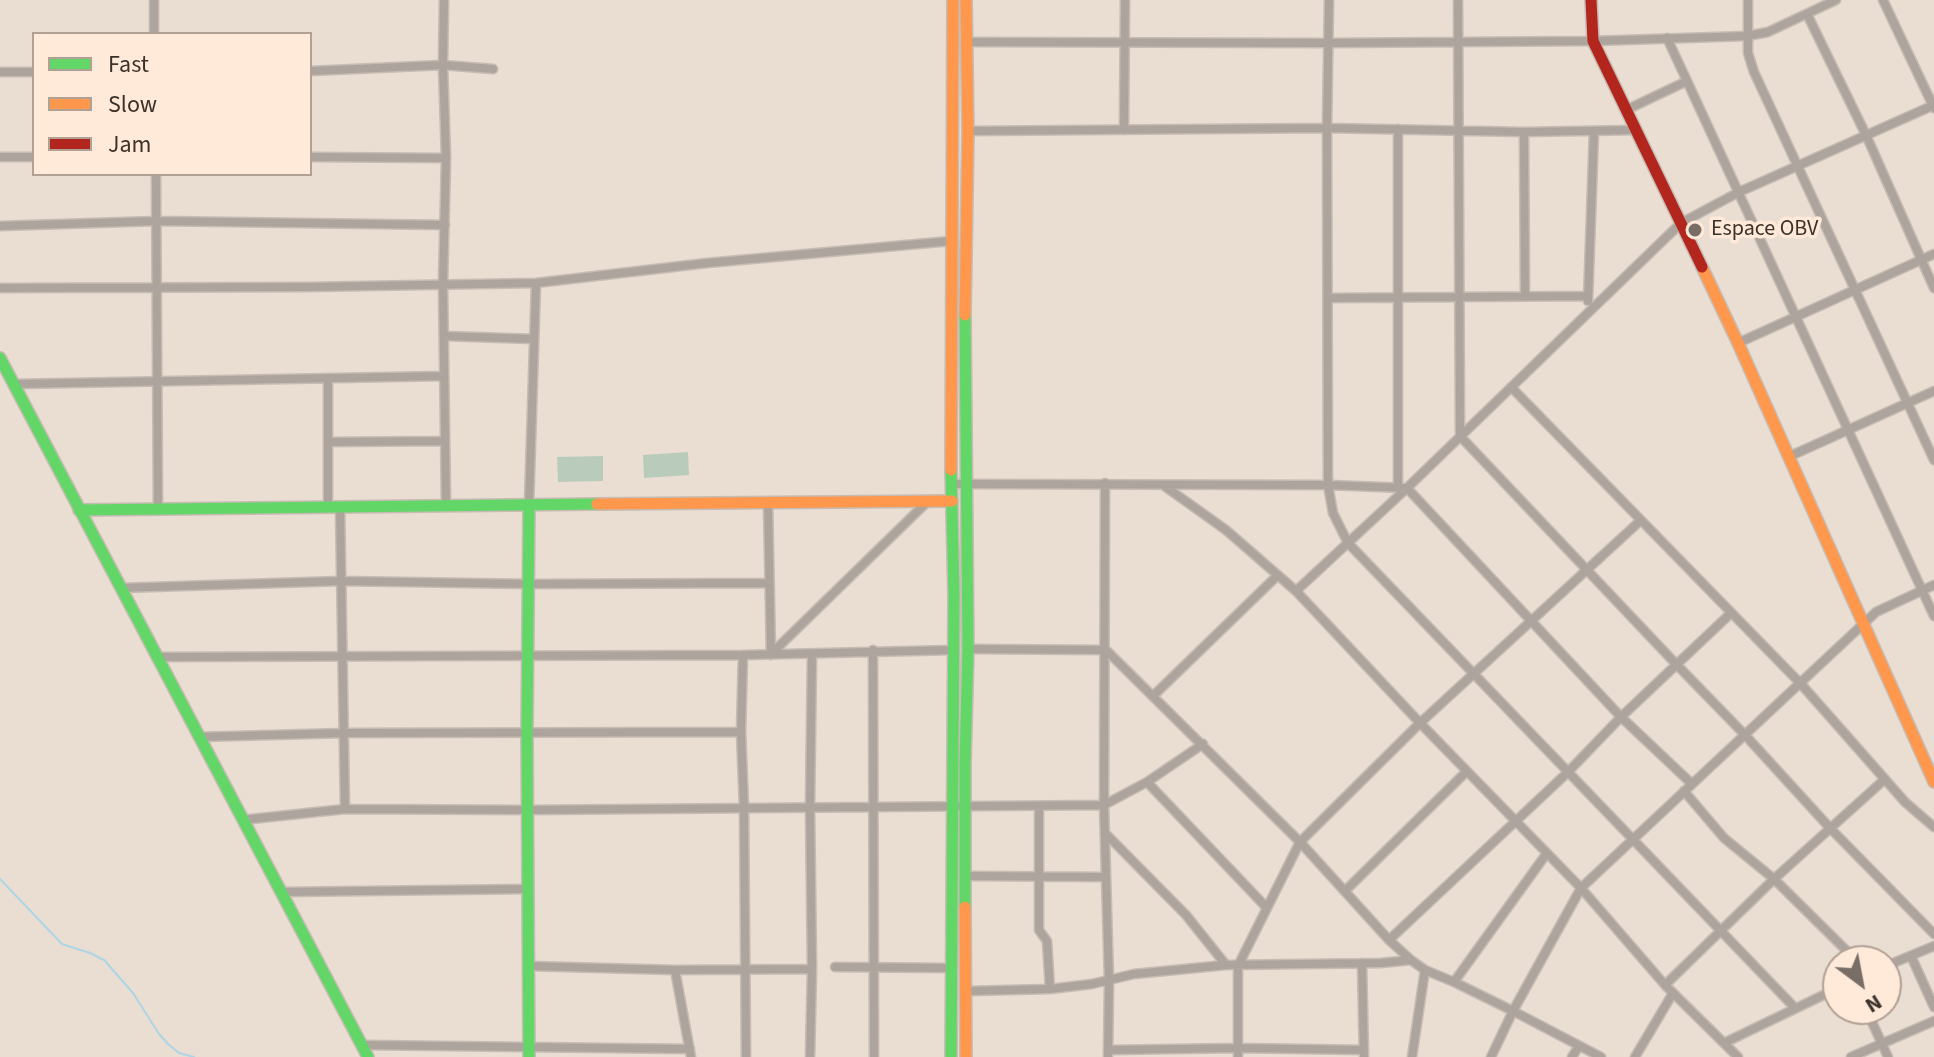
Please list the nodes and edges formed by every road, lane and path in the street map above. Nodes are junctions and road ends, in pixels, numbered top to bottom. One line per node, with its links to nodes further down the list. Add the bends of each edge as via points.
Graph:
1 (154, 0): 13 (street)
2 (444, 0): 22 (street)
3 (953, 0): 17 (main road)
4 (966, 0): 18 (main road)
5 (1125, 0): 20 (street)
6 (1329, 0): 21 (street)
7 (1458, 0): 19 (street)
8 (1591, 0): 16 (main road)
9 (1748, 0): 14 (street)
10 (1836, 0): 12 (street)
11 (1883, 0): 28 (street)
12 (1807, 14): 14 (street); 38 (street)
13 (154, 32)
14 (1747, 36): 15 (street); 43 (street, via 1754,72)
15 (1667, 38): 16 (street); 27 (street)
16 (1593, 41): 19 (street); 29 (main road)
17 (953, 42): 18 (street); 50 (main road)
18 (966, 42): 20 (street); 35 (main road)
19 (1458, 42): 21 (street); 33 (street)
20 (1125, 43): 21 (street); 32 (street)
21 (1329, 43): 30 (street)
22 (443, 65): 23 (street); 24 (street); 42 (street)
23 (493, 69)
24 (312, 71)
25 (0, 72): 26 (street)
26 (32, 72)
27 (1687, 81): 29 (street); 45 (street)
28 (1934, 106): 38 (street)
29 (1626, 110): 34 (main road)
30 (1327, 128): 31 (street); 32 (street); 63 (street)
31 (1398, 129): 33 (street); 61 (street)
32 (1124, 130): 35 (street)
33 (1458, 130): 37 (street); 62 (street)
34 (1636, 130): 36 (street); 47 (main road)
35 (968, 131): 85 (main road)
36 (1594, 131): 37 (street); 60 (street)
37 (1524, 132): 59 (street)
38 (1866, 135): 43 (street); 52 (street)
39 (0, 157): 40 (street)
40 (32, 157)
41 (312, 157): 42 (street)
42 (446, 158): 48 (street)
43 (1797, 166): 45 (street); 58 (street)
44 (156, 176): 46 (street)
45 (1739, 192): 47 (street); 65 (street)
46 (157, 221): 48 (street); 49 (street); 55 (street)
47 (1681, 223): 64 (street); 68 (main road)
48 (445, 225): 54 (street)
49 (0, 226)
50 (951, 241): 53 (street); 84 (main road)
51 (1934, 254): 52 (street)
52 (1921, 260): 57 (street); 58 (street)
53 (536, 283): 54 (street); 67 (street)
54 (443, 284): 55 (street); 66 (street)
55 (158, 287): 56 (street); 72 (street)
56 (0, 288)
57 (1934, 288)
58 (1855, 290): 65 (street); 76 (street)
59 (1525, 296): 60 (street); 62 (street)
60 (1588, 296): 64 (street)
61 (1398, 297): 62 (street); 63 (street); 88 (street)
62 (1459, 297): 78 (street)
63 (1328, 298): 87 (street)
64 (1587, 313): 74 (street)
65 (1797, 317): 68 (street); 77 (street)
66 (444, 336): 67 (street); 70 (street)
67 (534, 339): 93 (street)
68 (1738, 343): 81 (main road)
69 (0, 358): 73 (main road)
70 (444, 376): 71 (street); 79 (street)
71 (328, 378): 72 (street); 80 (street)
72 (156, 381): 73 (street); 95 (street)
73 (15, 384): 96 (main road)
74 (1511, 387): 78 (street); 97 (street)
75 (1934, 391): 76 (street)
76 (1907, 402): 77 (street); 82 (street)
77 (1848, 430): 81 (street); 106 (street)
78 (1460, 436): 88 (street); 99 (street)
79 (445, 441): 80 (street); 92 (street)
80 (328, 442): 94 (street)
81 (1788, 457): 111 (main road)
82 (1934, 460)
83 (1105, 483): 85 (street); 86 (street); 115 (street)
84 (951, 484): 85 (street); 89 (main road)
85 (965, 484): 112 (main road)
86 (1162, 485): 87 (street); 100 (street)
87 (1328, 485): 88 (street); 98 (street, via 1333,513)
88 (1402, 488): 98 (street); 110 (street)
89 (952, 501): 90 (main road); 114 (main road)
90 (927, 502): 91 (main road); 120 (street)
91 (768, 503): 93 (main road); 102 (street)
92 (446, 505): 93 (main road); 94 (main road)
93 (529, 505): 103 (main road)
94 (334, 506): 95 (main road); 101 (street)
95 (158, 509): 96 (main road)
96 (79, 510): 105 (main road)
97 (1640, 521): 99 (street); 108 (street)
98 (1348, 543): 107 (street); 123 (street)
99 (1587, 570): 110 (street); 122 (street)
100 (1278, 575): 107 (street); 125 (street)
101 (341, 581): 103 (street); 105 (street); 117 (street)
102 (769, 583): 103 (street); 120 (street)
103 (529, 584): 118 (main road)
104 (1934, 585): 106 (street)
105 (120, 588): 121 (main road)
106 (1923, 590): 109 (street); 111 (street, via 1876,612)
107 (1296, 591): 127 (street)
108 (1730, 614): 122 (street); 124 (street)
109 (1934, 616)
110 (1532, 621): 123 (street); 126 (street)
111 (1863, 626): 124 (street); 134 (main road)
112 (968, 649): 115 (street); 145 (main road)
113 (873, 650): 114 (street); 116 (street); 147 (street)
114 (953, 650): 148 (main road)
115 (1106, 650): 125 (street); 142 (street)
116 (812, 654): 120 (street); 144 (street)
117 (342, 655): 118 (street); 121 (street); 129 (street)
118 (529, 655): 119 (street); 130 (main road)
119 (743, 655): 120 (street); 128 (street)
120 (771, 655)
121 (157, 657): 132 (main road)
122 (1676, 664): 126 (street); 131 (street)
123 (1475, 674): 127 (street); 136 (street)
124 (1801, 684): 131 (street); 137 (street)
125 (1153, 696): 133 (street)
126 (1621, 717): 136 (street); 140 (street)
127 (1420, 723): 135 (street); 157 (street)
128 (741, 732): 130 (street); 143 (street)
129 (344, 733): 130 (street); 132 (street); 149 (street)
130 (527, 733): 150 (main road)
131 (1745, 735): 140 (street); 154 (street)
132 (198, 737): 151 (main road)
133 (1203, 744): 138 (street); 157 (street)
134 (1931, 768): 139 (main road)
135 (1467, 771): 152 (street); 165 (street)
136 (1567, 773): 152 (street); 156 (street)
137 (1885, 779): 153 (street); 154 (street)
138 (1147, 782): 142 (street); 167 (street)
139 (1934, 782)
140 (1692, 784): 141 (street)
141 (1684, 791): 156 (street); 162 (street, via 1724,838)
142 (1104, 805): 146 (street); 155 (street)
143 (744, 807): 144 (street); 150 (street); 183 (street)
144 (810, 807): 147 (street); 184 (street)
145 (966, 807): 146 (street); 148 (street); 159 (main road)
146 (1039, 807): 160 (street)
147 (873, 808): 148 (street); 181 (street)
148 (952, 808): 182 (main road)
149 (345, 809): 150 (street); 151 (street)
150 (528, 810): 164 (main road)
151 (242, 820): 166 (main road)
152 (1516, 822): 158 (street); 170 (street)
153 (1934, 827)
154 (1830, 828): 162 (street); 169 (street)
155 (1106, 834): 161 (street); 177 (street, via 1186,915)
156 (1632, 840): 163 (street); 168 (street)
157 (1300, 842): 165 (street); 167 (street)
158 (1547, 853): 163 (street); 188 (street)
159 (966, 876): 160 (street); 191 (main road)
160 (1040, 876): 161 (street); 190 (street, via 1039,930 1047,941)
161 (1106, 877): 187 (street)
162 (1774, 879): 168 (street); 171 (street)
163 (1581, 888): 189 (street); 196 (street)
164 (528, 889): 166 (street); 178 (main road)
165 (1345, 891): 170 (street)
166 (281, 892): 201 (main road)
167 (1266, 907): 179 (street)
168 (1720, 931): 189 (street); 195 (street)
169 (1934, 934)
170 (1389, 940): 174 (street)
171 (1841, 945)
172 (1934, 946): 173 (street)
173 (1911, 956): 175 (street); 194 (street)
174 (1411, 960): 176 (street); 186 (street)
175 (1902, 960)
176 (1362, 963): 179 (street); 207 (street)
177 (1226, 965): 179 (street); 187 (street)
178 (529, 966): 185 (street); 203 (main road)
179 (1238, 966): 204 (street)
180 (835, 967): 181 (street)
181 (874, 967): 182 (street); 211 (street)
182 (952, 968): 212 (main road)
183 (745, 969): 184 (street); 185 (street); 209 (street)
184 (812, 969): 210 (street)
185 (675, 970): 205 (street)
186 (1425, 970): 188 (street); 214 (street)
187 (1109, 981): 190 (street); 206 (street)
188 (1454, 982): 196 (street)
189 (1665, 985): 192 (street)
190 (1050, 989): 191 (street)
191 (967, 991): 213 (main road)
192 (1673, 993): 199 (street); 218 (street)
193 (1822, 995): 195 (street)
194 (1934, 1007)
195 (1795, 1008): 199 (street)
196 (1513, 1011): 202 (street); 215 (street)
197 (1934, 1021): 200 (street)
198 (1874, 1025): 200 (street)
199 (1724, 1043): 219 (street)
200 (1882, 1043): 220 (street); 221 (street)
201 (362, 1045): 203 (street); 208 (main road)
202 (1579, 1046): 216 (street); 217 (street)
203 (528, 1052): 205 (street)
204 (1238, 1052): 206 (street); 207 (street)
205 (691, 1053)
206 (1109, 1054)
207 (1364, 1054)
208 (368, 1057)
209 (746, 1057)
210 (810, 1057)
211 (874, 1057)
212 (951, 1057)
213 (966, 1057)
214 (1412, 1057)
215 (1491, 1057)
216 (1572, 1057)
217 (1601, 1057)
218 (1635, 1057)
219 (1738, 1057)
220 (1851, 1057)
221 (1888, 1057)

